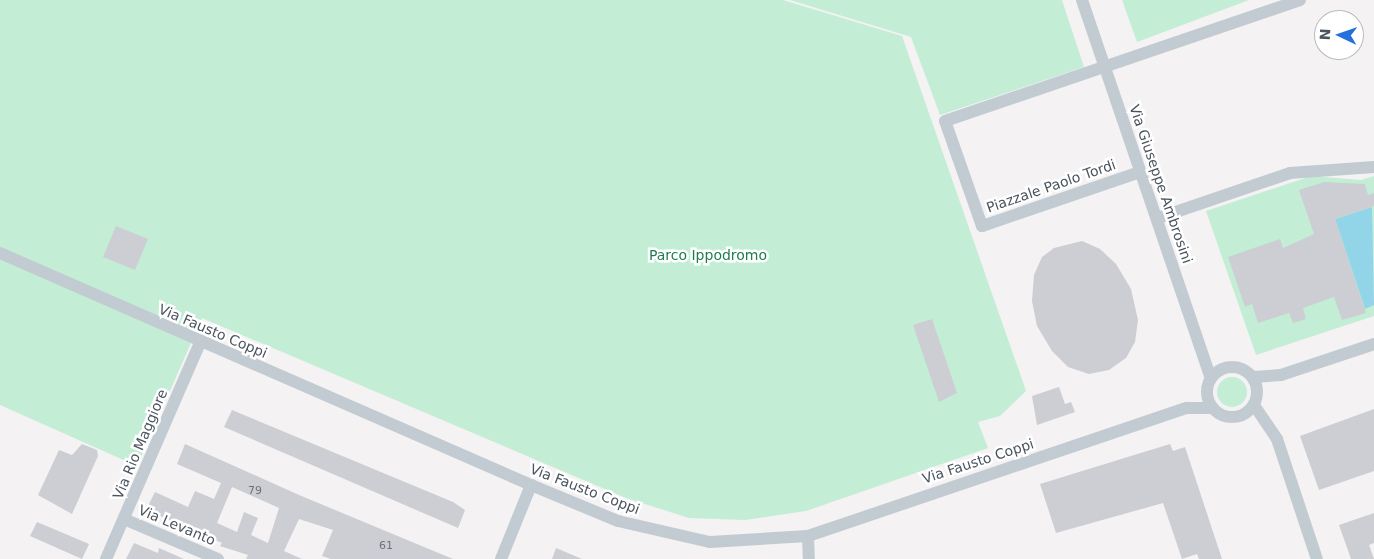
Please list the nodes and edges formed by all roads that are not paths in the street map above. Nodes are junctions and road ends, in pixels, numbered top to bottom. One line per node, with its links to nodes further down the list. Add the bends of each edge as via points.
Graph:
1 (1082, 0): 3 (street, Via Giuseppe Ambrosini)
2 (1300, 0): 3 (street)
3 (1104, 66): 5 (street, Via Giuseppe Ambrosini); 5 (street, Piazzale Paolo Tordi, via 945,121 982,226)
4 (1374, 167): 6 (street, via 1348,172 1318,168 1290,174)
5 (1140, 172): 6 (street, Via Giuseppe Ambrosini)
6 (1158, 218): 10 (street, Via Giuseppe Ambrosini)
7 (0, 253): 8 (street, Via Fausto Coppi)
8 (201, 341): 21 (street, Via Fausto Coppi); 22 (street, Via Rio Maggiore)
9 (1374, 344): 12 (street)
10 (1201, 348): 11 (street); 14 (street, Via Giuseppe Ambrosini)
11 (1226, 368): 13 (street, via 1241,368); 14 (street)
12 (1281, 375): 13 (street); 15 (street)
13 (1253, 377): 15 (street)
14 (1209, 385): 17 (street); 18 (street)
15 (1258, 393): 16 (street)
16 (1254, 405): 19 (street); 20 (street)
17 (1187, 408): 18 (street, Via Fausto Coppi); 23 (street, Via Fausto Coppi)
18 (1213, 408): 19 (street, via 1226,416)
19 (1241, 416): 20 (street)
20 (1270, 427): 28 (street)
21 (531, 486): 23 (street, Via Fausto Coppi, via 618,521 681,538 741,543); 26 (street)
22 (124, 519): 24 (street, Via Rio Maggiore); 25 (street, Via Levanto)
23 (808, 536): 27 (street)
24 (106, 559)
25 (218, 559)
26 (501, 559)
27 (809, 559)
28 (1317, 559)

